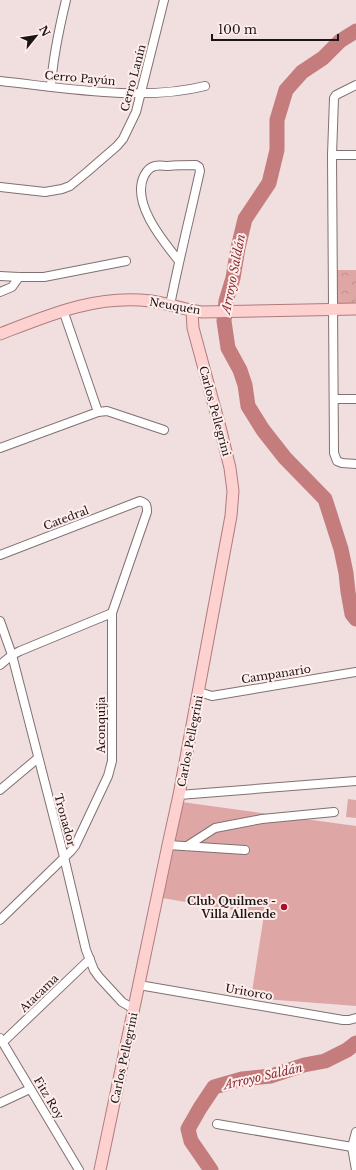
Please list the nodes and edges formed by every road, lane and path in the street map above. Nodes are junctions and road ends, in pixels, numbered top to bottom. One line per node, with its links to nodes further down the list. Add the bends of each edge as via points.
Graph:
1 (66, 0): 5 (street)
2 (164, 0): 7 (street, Cerro Lanín)
3 (0, 81): 5 (street, Cerro Payún)
4 (356, 85): 8 (street, via 334,98)
5 (51, 86): 7 (street, Cerro Payún)
6 (205, 86): 7 (street, Cerro Payún, via 192,90)
7 (142, 94): 10 (street, Cerro Lanín, via 123,139 70,186 45,192)
8 (332, 155): 9 (street); 17 (street)
9 (356, 156)
10 (0, 187)
11 (126, 261): 14 (street, via 59,275)
12 (179, 261): 12 (street, via 199,167 155,166 146,172 141,182 142,196 151,221); 16 (street)
13 (0, 276): 14 (street)
14 (19, 277): 15 (street, via 12,287)
15 (0, 292)
16 (170, 304): 19 (main road, Neuquén, via 116,300); 20 (main road, Neuquén)
17 (334, 309): 18 (main road, Neuquén); 20 (main road, Neuquén); 22 (street)
18 (356, 309)
19 (63, 310): 21 (main road, Neuquén); 24 (street)
20 (192, 311): 35 (main road, Carlos Pellegrini, via 193,328 227,456 233,491 231,516)
21 (0, 334)
22 (334, 399): 23 (street); 27 (street, via 334,453 337,460 342,463)
23 (356, 399)
24 (98, 412): 25 (street, via 107,412); 26 (street)
25 (164, 430)
26 (0, 448)
27 (356, 464)
28 (140, 501): 29 (street, Catedral); 30 (street, Aconquija, via 147,506 147,512)
29 (0, 555)
30 (112, 613): 32 (street); 44 (street, Aconquija, via 112,761 108,776 75,846)
31 (0, 621): 32 (street, Tronador)
32 (12, 655): 33 (street); 36 (street, Tronador)
33 (0, 665)
34 (356, 672): 35 (street, Campanario, via 212,696)
35 (199, 692): 39 (main road, Carlos Pellegrini)
36 (38, 758): 38 (street); 44 (street, Tronador)
37 (356, 781): 39 (street)
38 (0, 790)
39 (179, 795): 41 (main road, Carlos Pellegrini)
40 (334, 812): 42 (street, via 262,819 215,828)
41 (168, 845): 42 (street); 47 (main road, Carlos Pellegrini)
42 (187, 846): 43 (street)
43 (245, 850)
44 (64, 858): 45 (street, Aconquija); 46 (street, Tronador)
45 (0, 920)
46 (90, 960): 48 (street, Tronador, via 99,977 122,1002); 50 (street, Atacama)
47 (139, 985): 48 (main road, Carlos Pellegrini); 49 (street, Uritorco, via 343,1020)
48 (134, 1009): 57 (main road, Carlos Pellegrini)
49 (356, 1018)
50 (1, 1040): 51 (street, Fitz Roy)
51 (30, 1089): 52 (street); 56 (street, Fitz Roy)
52 (0, 1103)
53 (217, 1124): 55 (street)
54 (356, 1132): 55 (street)
55 (352, 1147): 58 (street)
56 (79, 1170)
57 (100, 1170)
58 (356, 1170)

